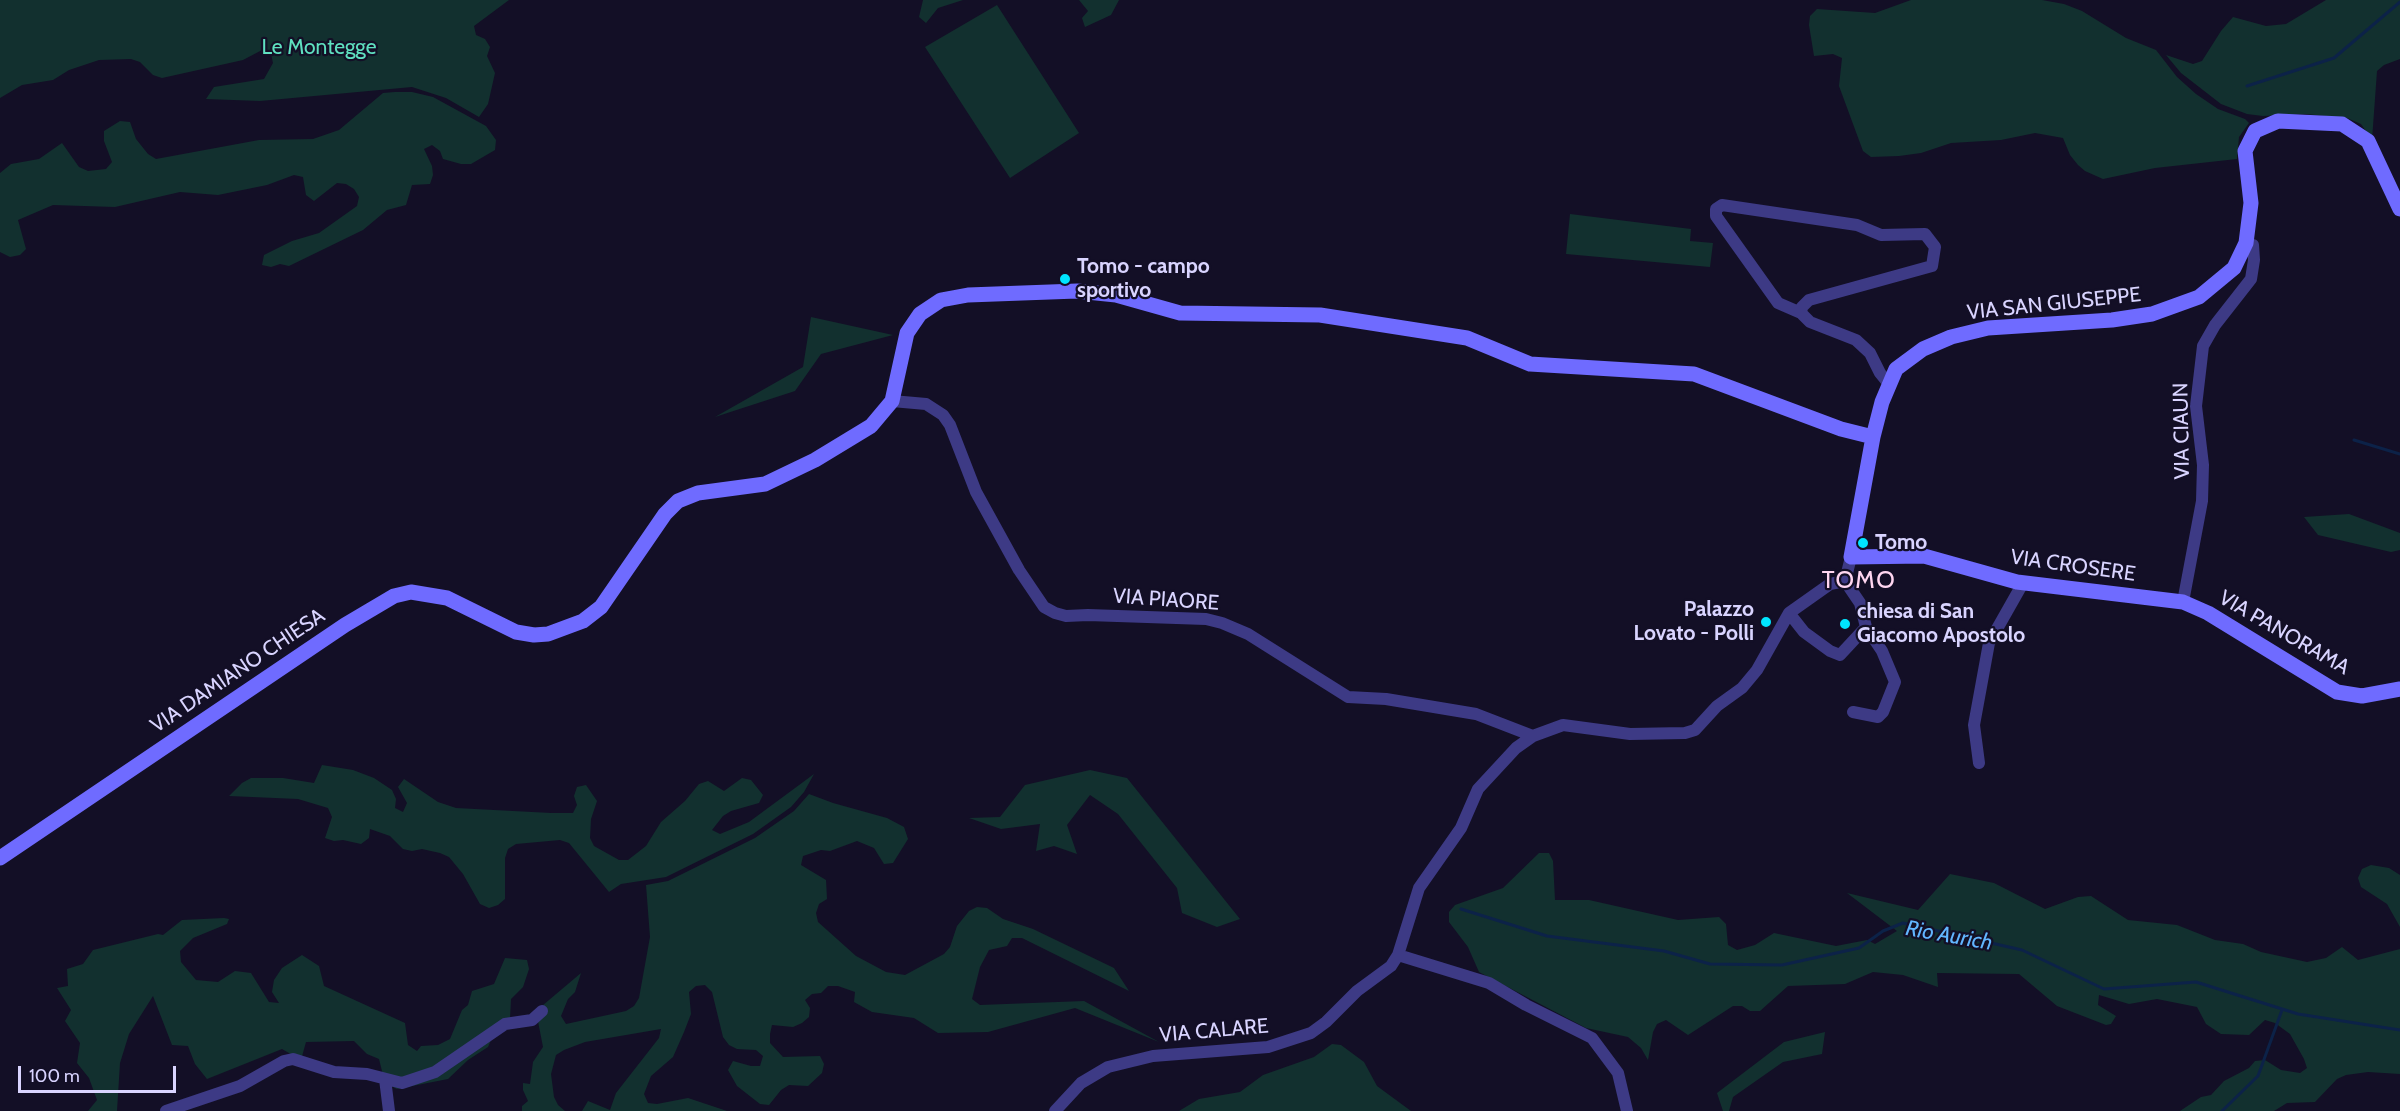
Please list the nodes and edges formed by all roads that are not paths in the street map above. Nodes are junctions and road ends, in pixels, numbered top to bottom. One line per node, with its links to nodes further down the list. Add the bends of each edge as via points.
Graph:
1 (2400, 208): 2 (street, VIA SAN GIUSEPPE, via 2368,141 2342,124 2278,121 2255,131 2246,151 2251,203)
2 (2246, 243): 4 (street, VIA SAN GIUSEPPE, via 2234,268 2199,297 2152,314 1988,328 1952,337 1923,350 1896,369); 10 (street, VIA CIAUN, via 2253,245 2251,279 2203,346 2196,406 2203,465 2202,501)
3 (1801, 313): 3 (street, via 1809,300 1932,266 1935,247 1924,234 1881,235 1857,225 1722,206 1716,209 1716,216 1778,303); 4 (street, via 1822,328 1856,340 1870,353)
4 (1890, 384): 6 (street, VIA SAN GIUSEPPE)
5 (892, 401): 6 (street, via 907,333 920,314 941,300 968,295 1077,291 1116,296 1180,313 1320,315 1467,338 1530,364 1694,374 1841,429); 15 (street, VIA PIAORE, via 926,404 943,415 976,492 1019,570 1044,607 1055,613 1206,619 1222,623 1248,633 1348,697 1386,699 1476,714); 17 (street, VIA DAMIANO CHIESA, via 871,426 784,476 765,484 698,493 678,501 601,607 583,621 534,635 516,632 447,598 411,592 394,596)
6 (1874, 437): 7 (street, VIA SAN GIUSEPPE)
7 (1851, 557): 8 (street); 9 (street, VIA CROSERE, via 1924,556)
8 (1845, 581): 11 (street, via 1830,584); 12 (street, via 1860,603)
9 (2023, 583): 10 (street, VIA CROSERE); 16 (street, via 1989,643 1974,725)
10 (2183, 602): 13 (street, VIA PANORAMA, via 2208,612 2337,692 2362,696)
11 (1789, 613): 12 (street, via 1804,632 1840,655); 15 (street, via 1757,670 1695,730 1630,734 1563,725)
12 (1866, 627): 14 (street, via 1895,682 1878,717)
13 (2400, 689)
14 (1853, 711)
15 (1533, 736): 18 (street, via 1502,760 1478,789 1461,828 1419,888)
16 (1979, 763)
17 (0, 858)
18 (1398, 955): 23 (street, VIA CALARE, via 1383,974 1357,991 1311,1033 1260,1049 1153,1056 1108,1067 1081,1083); 24 (street, via 1489,982 1592,1038 1618,1073)
19 (542, 1011): 20 (street, via 532,1020 505,1024 435,1072 402,1083)
20 (385, 1079): 21 (street, via 334,1072 293,1059 240,1086); 22 (street)
21 (166, 1111)
22 (389, 1111)
23 (1055, 1111)
24 (1627, 1111)

